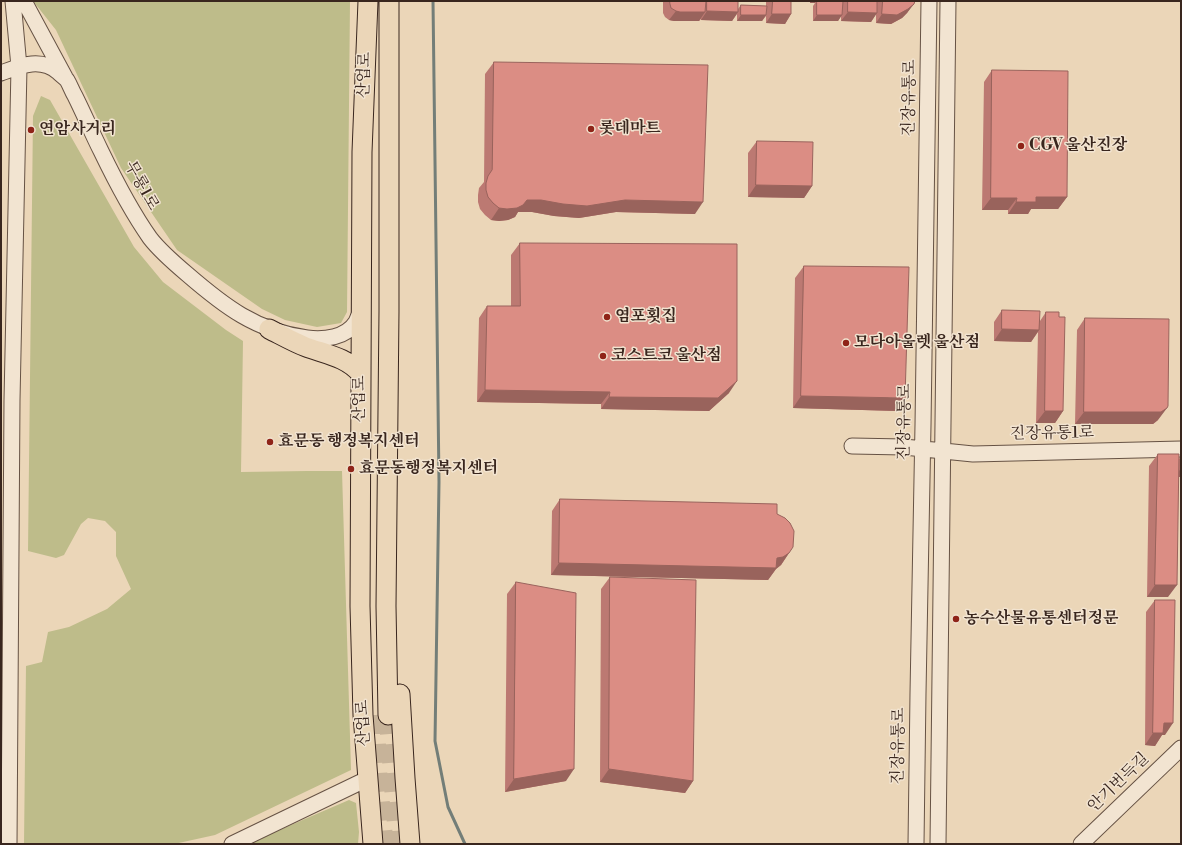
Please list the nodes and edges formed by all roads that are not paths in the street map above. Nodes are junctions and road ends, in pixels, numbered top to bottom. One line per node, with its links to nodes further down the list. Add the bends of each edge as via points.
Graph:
1 (13, 1): 7 (street)
2 (24, 1): 9 (street)
3 (368, 1): 10 (main road, 산업로, via 362,152); 11 (main road, 산업로, via 371,606 381,715 386,598)
4 (389, 1): 11 (main road, 산업로)
5 (929, 1): 15 (street, 진장유통로)
6 (948, 1): 17 (street)
7 (19, 67): 8 (street, 무룡1로); 9 (street, 무룡1로, via 41,63 56,70); 22 (street, via 12,392)
8 (1, 73)
9 (67, 81): 12 (street, 무룡1로, via 123,193 151,239 223,304 244,318)
10 (361, 311): 12 (street, 무룡1로, via 351,329 330,338 315,339); 13 (main road, 산업로)
11 (389, 311): 21 (main road, 산업로, via 401,716)
12 (269, 329): 13 (main road, via 342,360)
13 (361, 374): 19 (main road, 산업로, via 360,606)
14 (852, 446): 15 (street, 진장유통1로)
15 (923, 449): 17 (street, 진장유통1로); 26 (street, 진장유통로)
16 (1181, 449): 17 (street, 진장유통1로, via 974,454)
17 (943, 452): 27 (street)
18 (1181, 748): 28 (street, 안기번득길)
19 (367, 779): 20 (main road, 산업로); 23 (street)
20 (371, 816): 24 (main road); 25 (main road, 산업로)
21 (410, 840)
22 (9, 844)
23 (232, 844)
24 (366, 844)
25 (373, 844)
26 (916, 844)
27 (938, 844)
28 (1081, 844)

